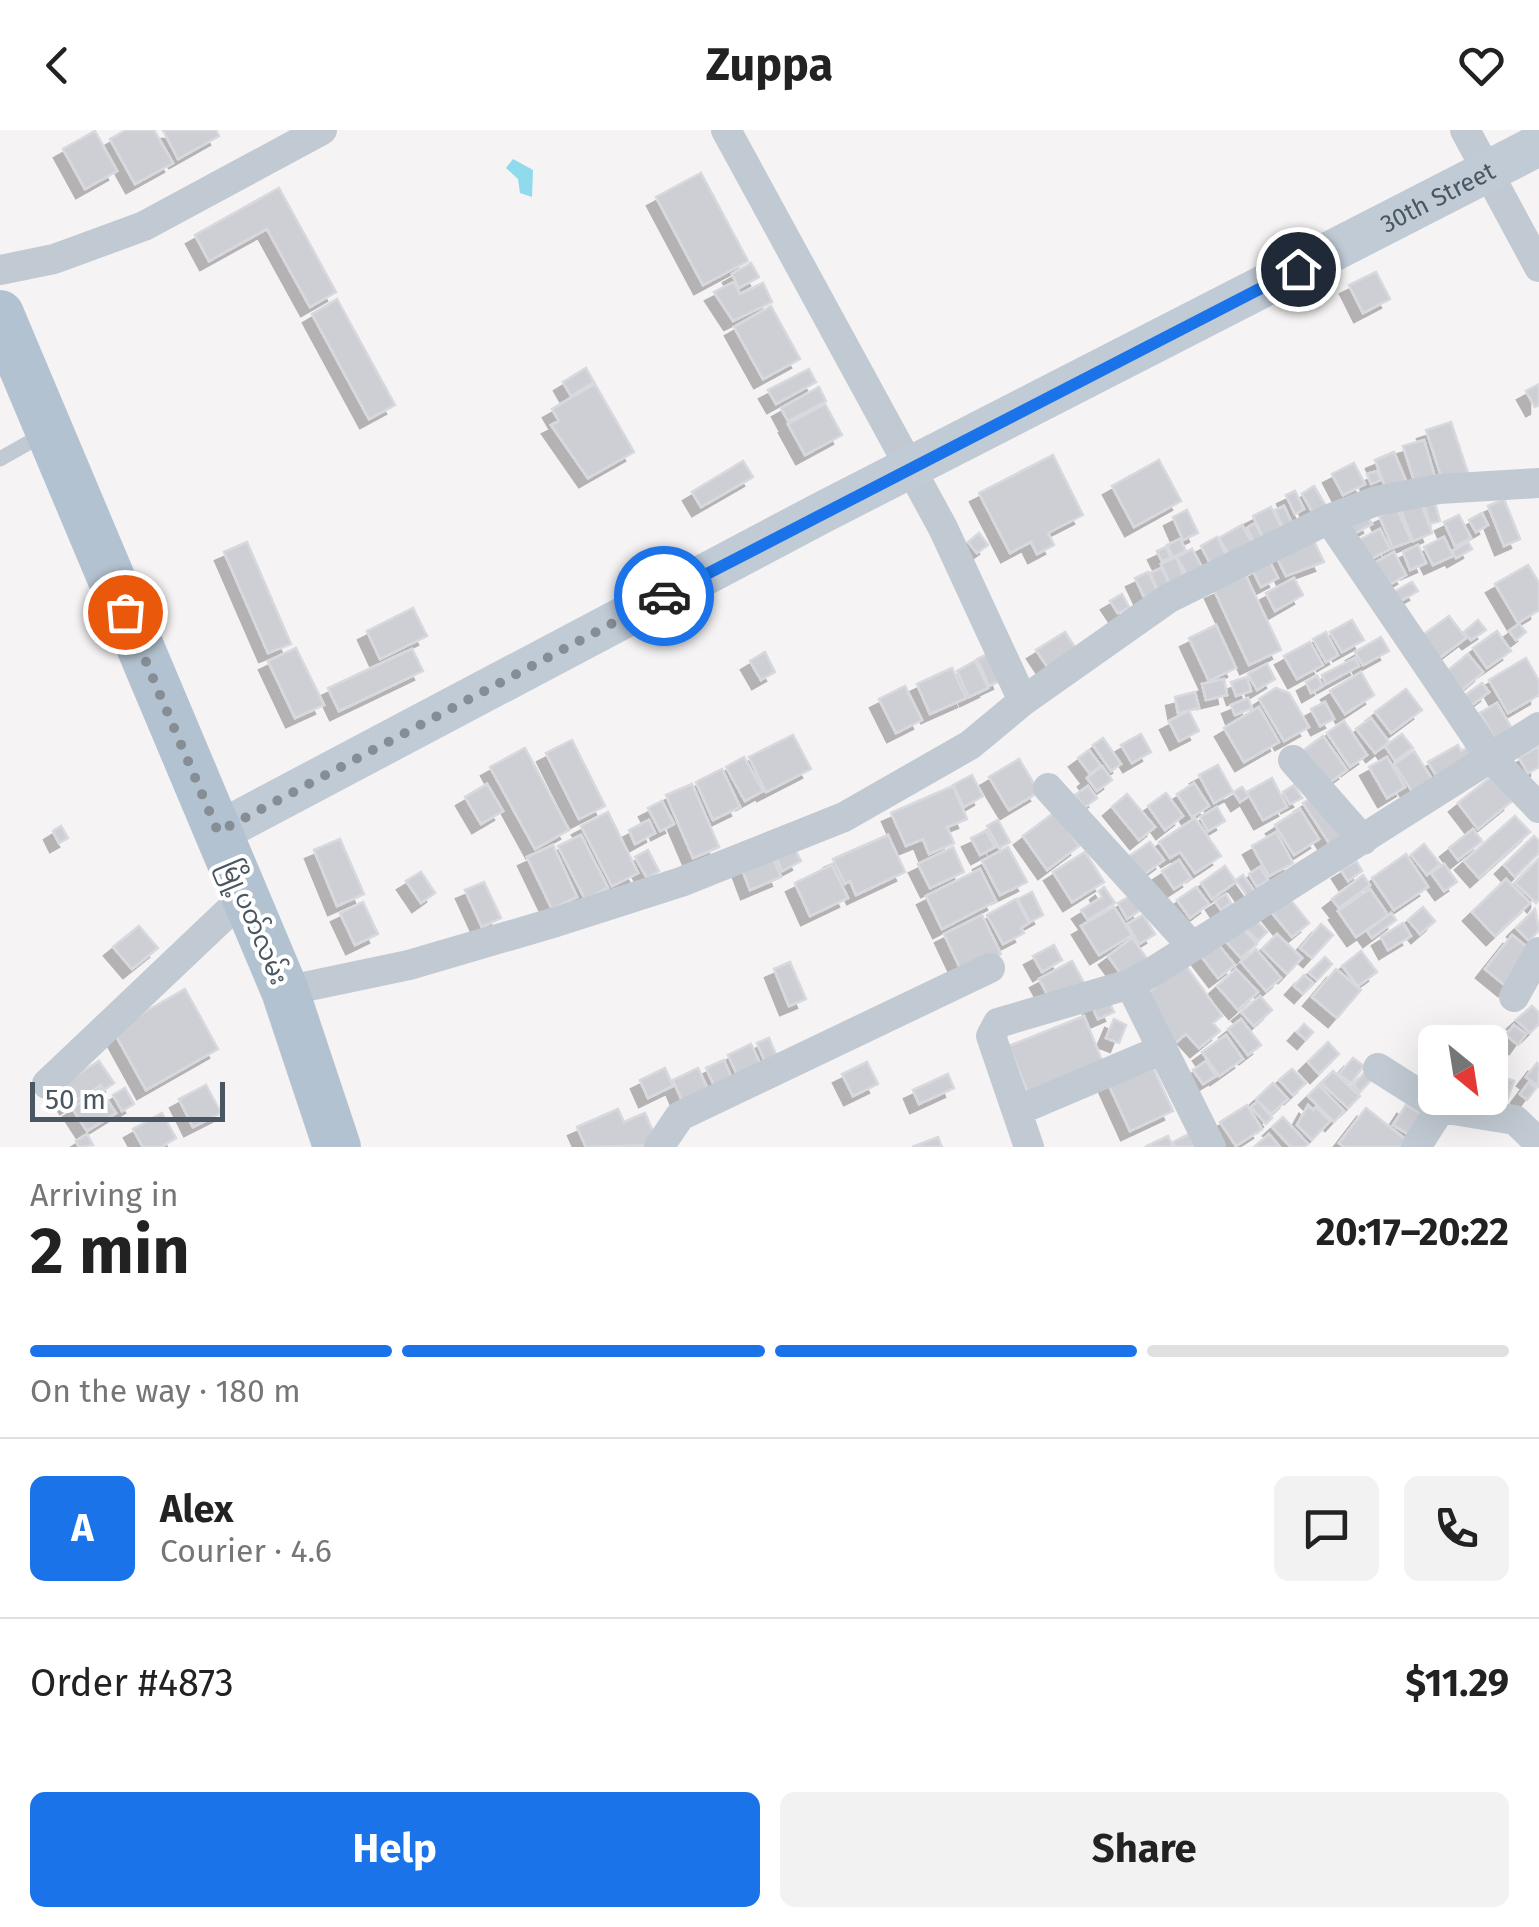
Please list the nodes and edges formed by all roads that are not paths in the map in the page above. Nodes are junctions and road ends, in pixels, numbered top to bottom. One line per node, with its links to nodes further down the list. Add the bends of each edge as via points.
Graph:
1 (322, 130): 7 (street, via 127,234)
2 (726, 130): 11 (street)
3 (1465, 130): 5 (street)
4 (1539, 146): 5 (main road, 30th Street)
5 (1488, 172): 6 (street); 11 (main road, 30th Street)
6 (1539, 267)
7 (0, 270)
8 (0, 314): 9 (main road, မြို့ပတ်လမ်း)
9 (48, 432): 10 (lane); 20 (main road, မြို့ပတ်လမ်း)
10 (0, 459)
11 (910, 468): 14 (street); 20 (main road, 30th Street)
12 (1539, 483): 13 (street, via 1439,489)
13 (1329, 518): 14 (street, via 1168,598); 16 (street)
14 (1023, 701): 27 (street, via 970,745 844,817 681,882 409,966)
15 (1539, 727): 16 (street)
16 (1490, 758): 19 (street); 21 (street)
17 (1294, 760): 21 (street)
18 (1048, 788): 23 (street)
19 (1539, 808)
20 (218, 832): 22 (main road, မြို့ပတ်လမ်း)
21 (1363, 840): 23 (street)
22 (245, 896): 27 (main road, မြို့ပတ်လမ်း); 31 (street)
23 (1191, 945): 26 (street)
24 (1539, 952): 28 (street)
25 (990, 968): 38 (street, via 680,1116)
26 (1130, 984): 29 (street); 33 (street, via 998,1023 992,1030)
27 (285, 991): 37 (main road, မြို့ပတ်လမ်း)
28 (1514, 997)
29 (1163, 1049): 33 (street); 40 (street)
30 (1378, 1068): 32 (street)
31 (47, 1084)
32 (1418, 1093)
33 (1017, 1111): 39 (street)
34 (1437, 1115): 41 (street)
35 (1484, 1115): 36 (street, via 1515,1120)
36 (1539, 1143)
37 (337, 1147)
38 (659, 1147)
39 (1029, 1147)
40 (1211, 1147)
41 (1416, 1147)

